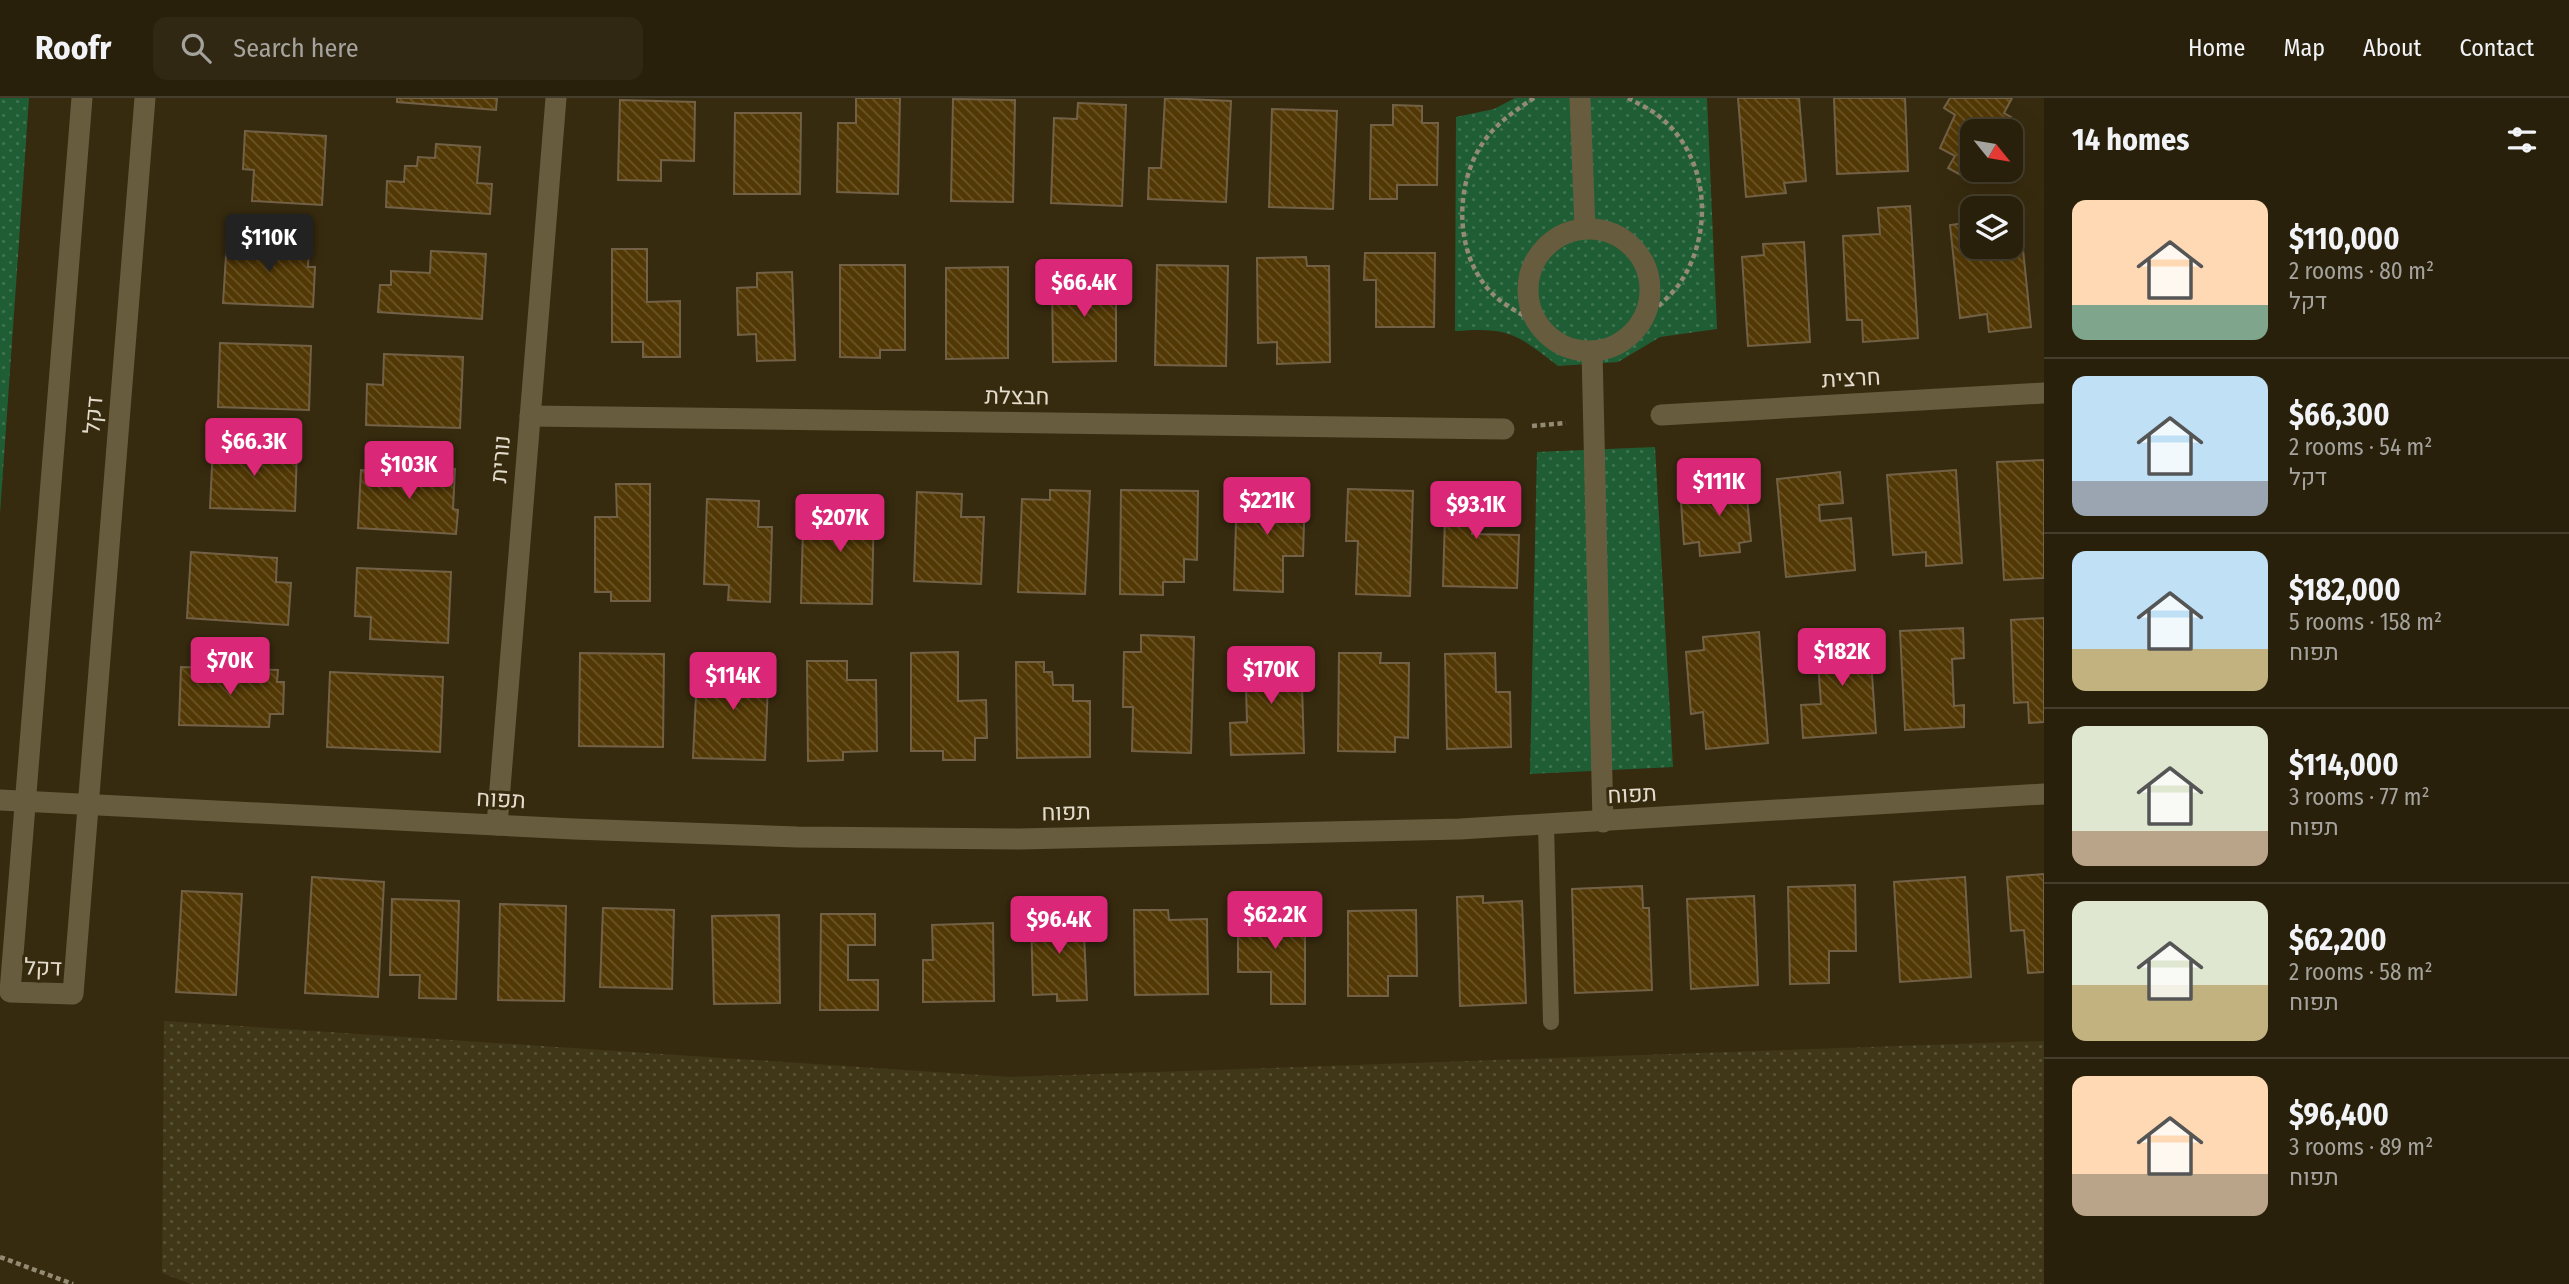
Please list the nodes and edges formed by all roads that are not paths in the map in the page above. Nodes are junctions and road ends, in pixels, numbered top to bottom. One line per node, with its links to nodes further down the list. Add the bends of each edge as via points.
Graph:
1 (82, 98): 13 (street, דקל)
2 (145, 98): 14 (street, דקל)
3 (556, 98): 9 (street, נורית)
4 (1580, 98): 5 (street)
5 (1585, 229): 6 (street, via 1608,232 1637,253 1649,286 1641,321 1625,339); 6 (street, via 1562,235 1543,249 1530,271 1528,295 1538,324 1558,343)
6 (1592, 351): 15 (street)
7 (2044, 393): 8 (street, חרצית)
8 (1661, 415)
9 (530, 416): 10 (street, חבצלת); 16 (street, נורית)
10 (1504, 429)
11 (2044, 794): 15 (street, תפוח)
12 (0, 800): 13 (street, תפוח)
13 (25, 802): 14 (street, תפוח); 14 (street, דקל, via 10,992 73,994)
14 (88, 807): 16 (street, תפוח)
15 (1603, 822): 17 (street, תפוח)
16 (497, 825): 17 (street, תפוח, via 797,837 1019,839)
17 (1546, 825): 18 (lane)
18 (1551, 1022)

